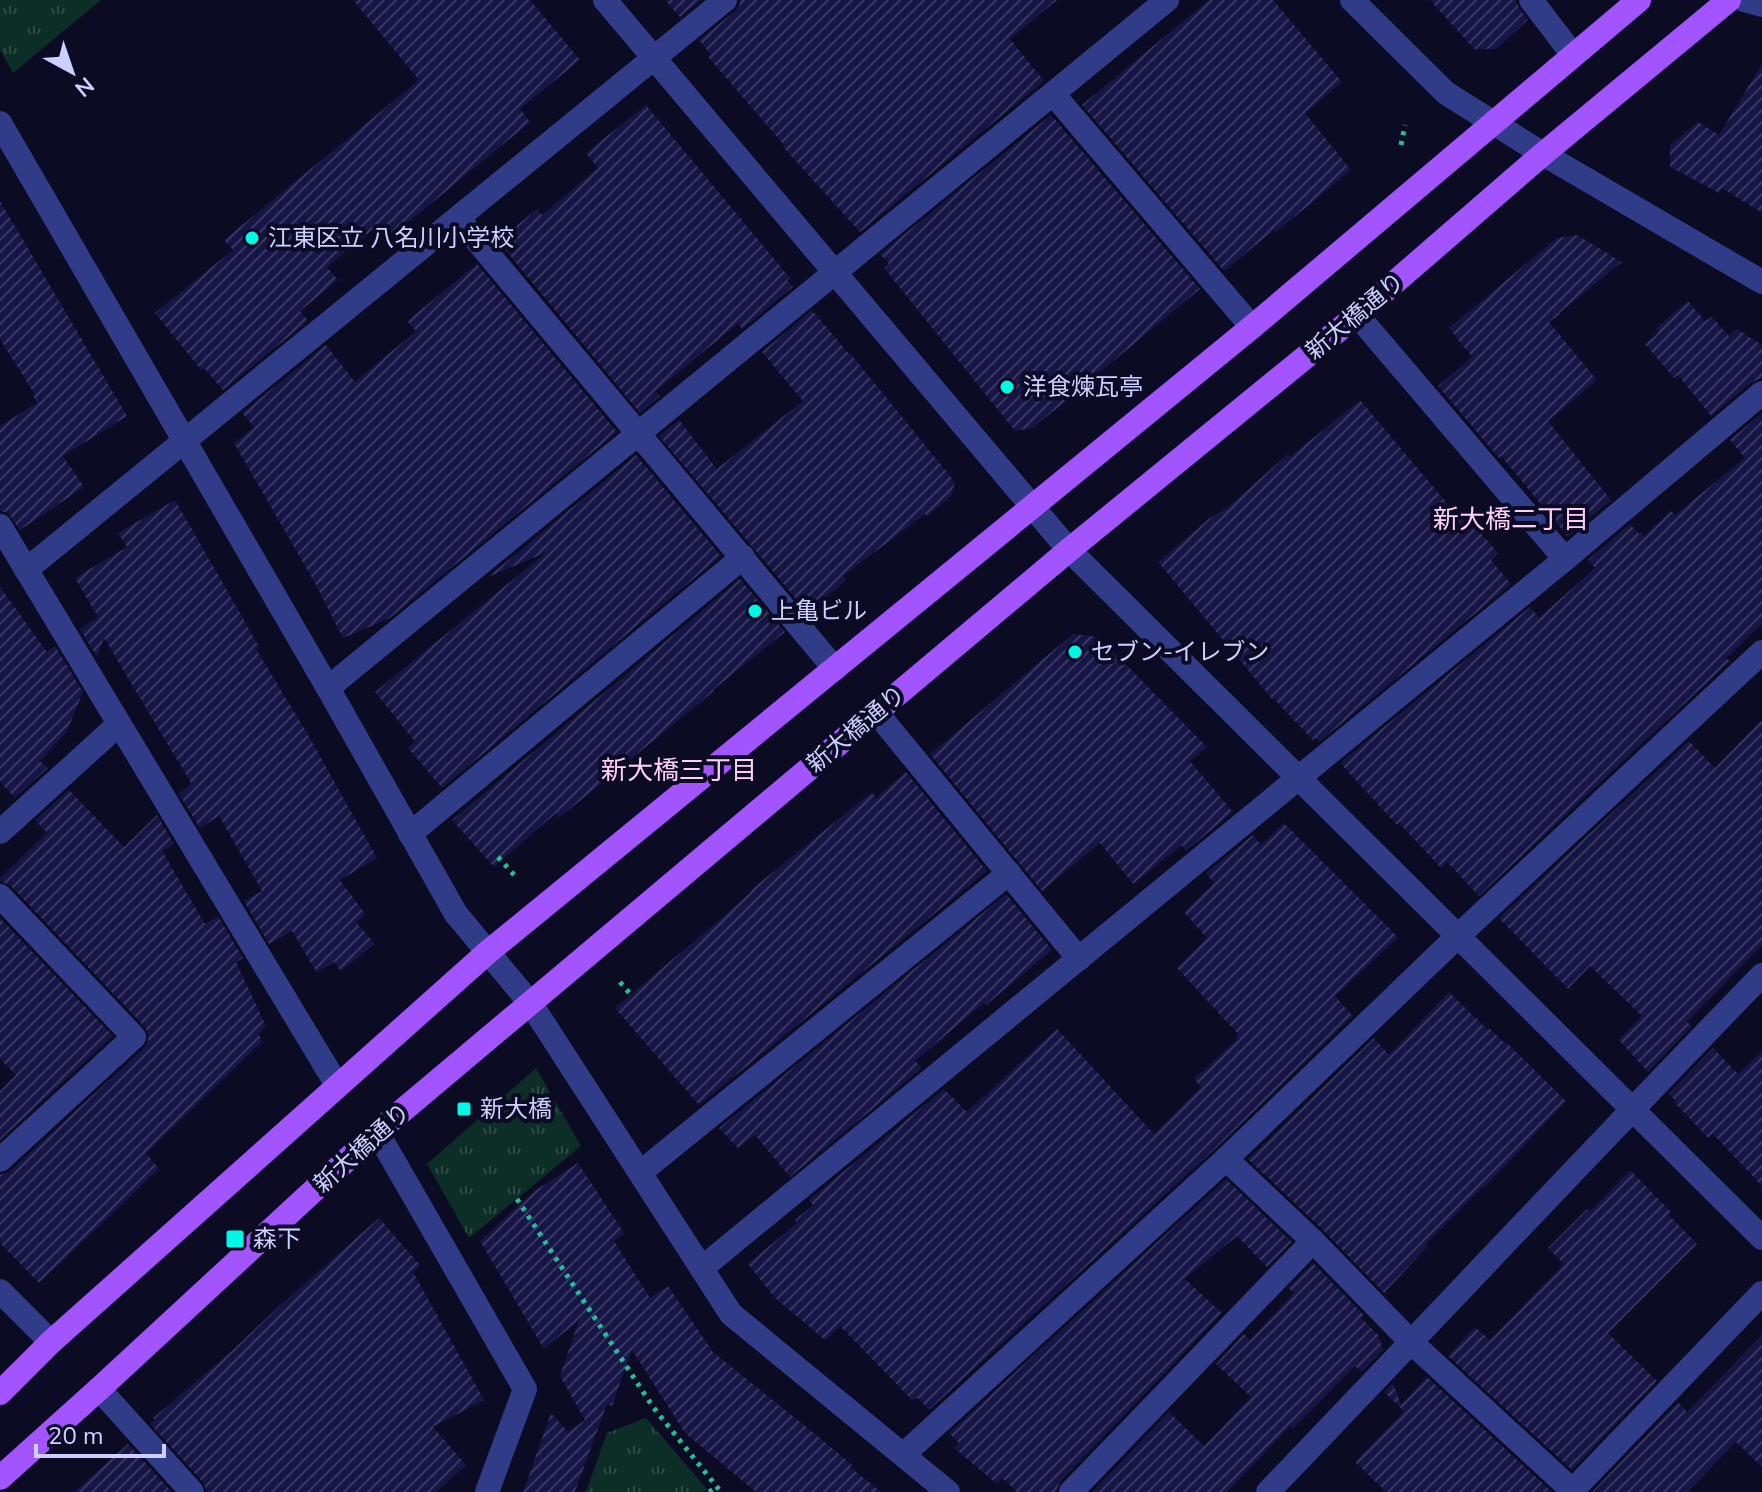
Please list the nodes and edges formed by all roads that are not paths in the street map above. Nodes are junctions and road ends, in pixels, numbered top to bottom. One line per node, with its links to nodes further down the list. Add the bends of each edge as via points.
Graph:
1 (605, 0): 11 (street)
2 (725, 0): 11 (street)
3 (1167, 0): 12 (street)
4 (1352, 0): 14 (street, via 1446,93)
5 (1531, 0): 10 (street)
6 (1639, 0): 10 (main road)
7 (1729, 0): 15 (main road, 新大橋通り)
8 (1744, 0): 9 (street)
9 (1762, 5)
10 (1573, 55): 14 (main road)
11 (655, 57): 16 (street); 17 (street)
12 (1054, 95): 17 (street); 20 (street)
13 (0, 123): 23 (street)
14 (1493, 123): 15 (street); 20 (main road)
15 (1543, 154): 18 (street); 19 (main road, 新大橋通り)
16 (458, 218): 22 (street); 23 (street)
17 (835, 273): 22 (street); 24 (street)
18 (1762, 282)
19 (1357, 315): 26 (main road, 新大橋通り); 28 (street)
20 (1252, 327): 24 (main road)
21 (1762, 393): 28 (street)
22 (640, 434): 27 (street); 32 (street)
23 (184, 441): 29 (street); 32 (street)
24 (1033, 506): 26 (street); 31 (main road)
25 (0, 526): 29 (street)
26 (1069, 550): 33 (main road, 新大橋通り); 35 (street)
27 (743, 557): 31 (street); 37 (street)
28 (1565, 559): 35 (street)
29 (26, 570): 34 (street)
30 (1762, 652): 40 (street)
31 (835, 669): 41 (main road)
32 (328, 688): 37 (street)
33 (876, 712): 38 (street); 44 (main road, 新大橋通り)
34 (119, 724): 36 (street); 45 (street)
35 (1298, 778): 40 (street); 42 (street)
36 (0, 832)
37 (410, 834): 41 (street, via 456,914)
38 (1009, 873): 42 (street); 50 (street)
39 (0, 896): 49 (street, via 134,1037)
40 (1458, 936): 46 (street); 48 (street)
41 (488, 952): 44 (street); 45 (main road)
42 (1079, 959): 53 (street)
43 (1762, 975): 46 (street)
44 (531, 1004): 47 (main road, 新大橋通り); 50 (street)
45 (337, 1085): 56 (main road)
46 (1633, 1109): 51 (street); 57 (street)
47 (377, 1132): 58 (main road, 新大橋通り); 64 (street, via 525,1389)
48 (1226, 1159): 52 (street); 60 (street)
49 (0, 1160)
50 (641, 1172): 53 (street)
51 (1762, 1238)
52 (1313, 1241): 57 (street); 66 (street)
53 (702, 1268): 60 (street, via 731,1314)
54 (0, 1291): 56 (street)
55 (1762, 1293): 62 (street)
56 (51, 1342): 59 (main road)
57 (1412, 1343): 62 (street); 67 (street)
58 (99, 1389): 61 (main road, 新大橋通り); 63 (street)
59 (0, 1393)
60 (903, 1455): 65 (street)
61 (0, 1478)
62 (1572, 1491)
63 (192, 1492)
64 (487, 1492)
65 (948, 1492)
66 (1071, 1492)
67 (1268, 1492)

